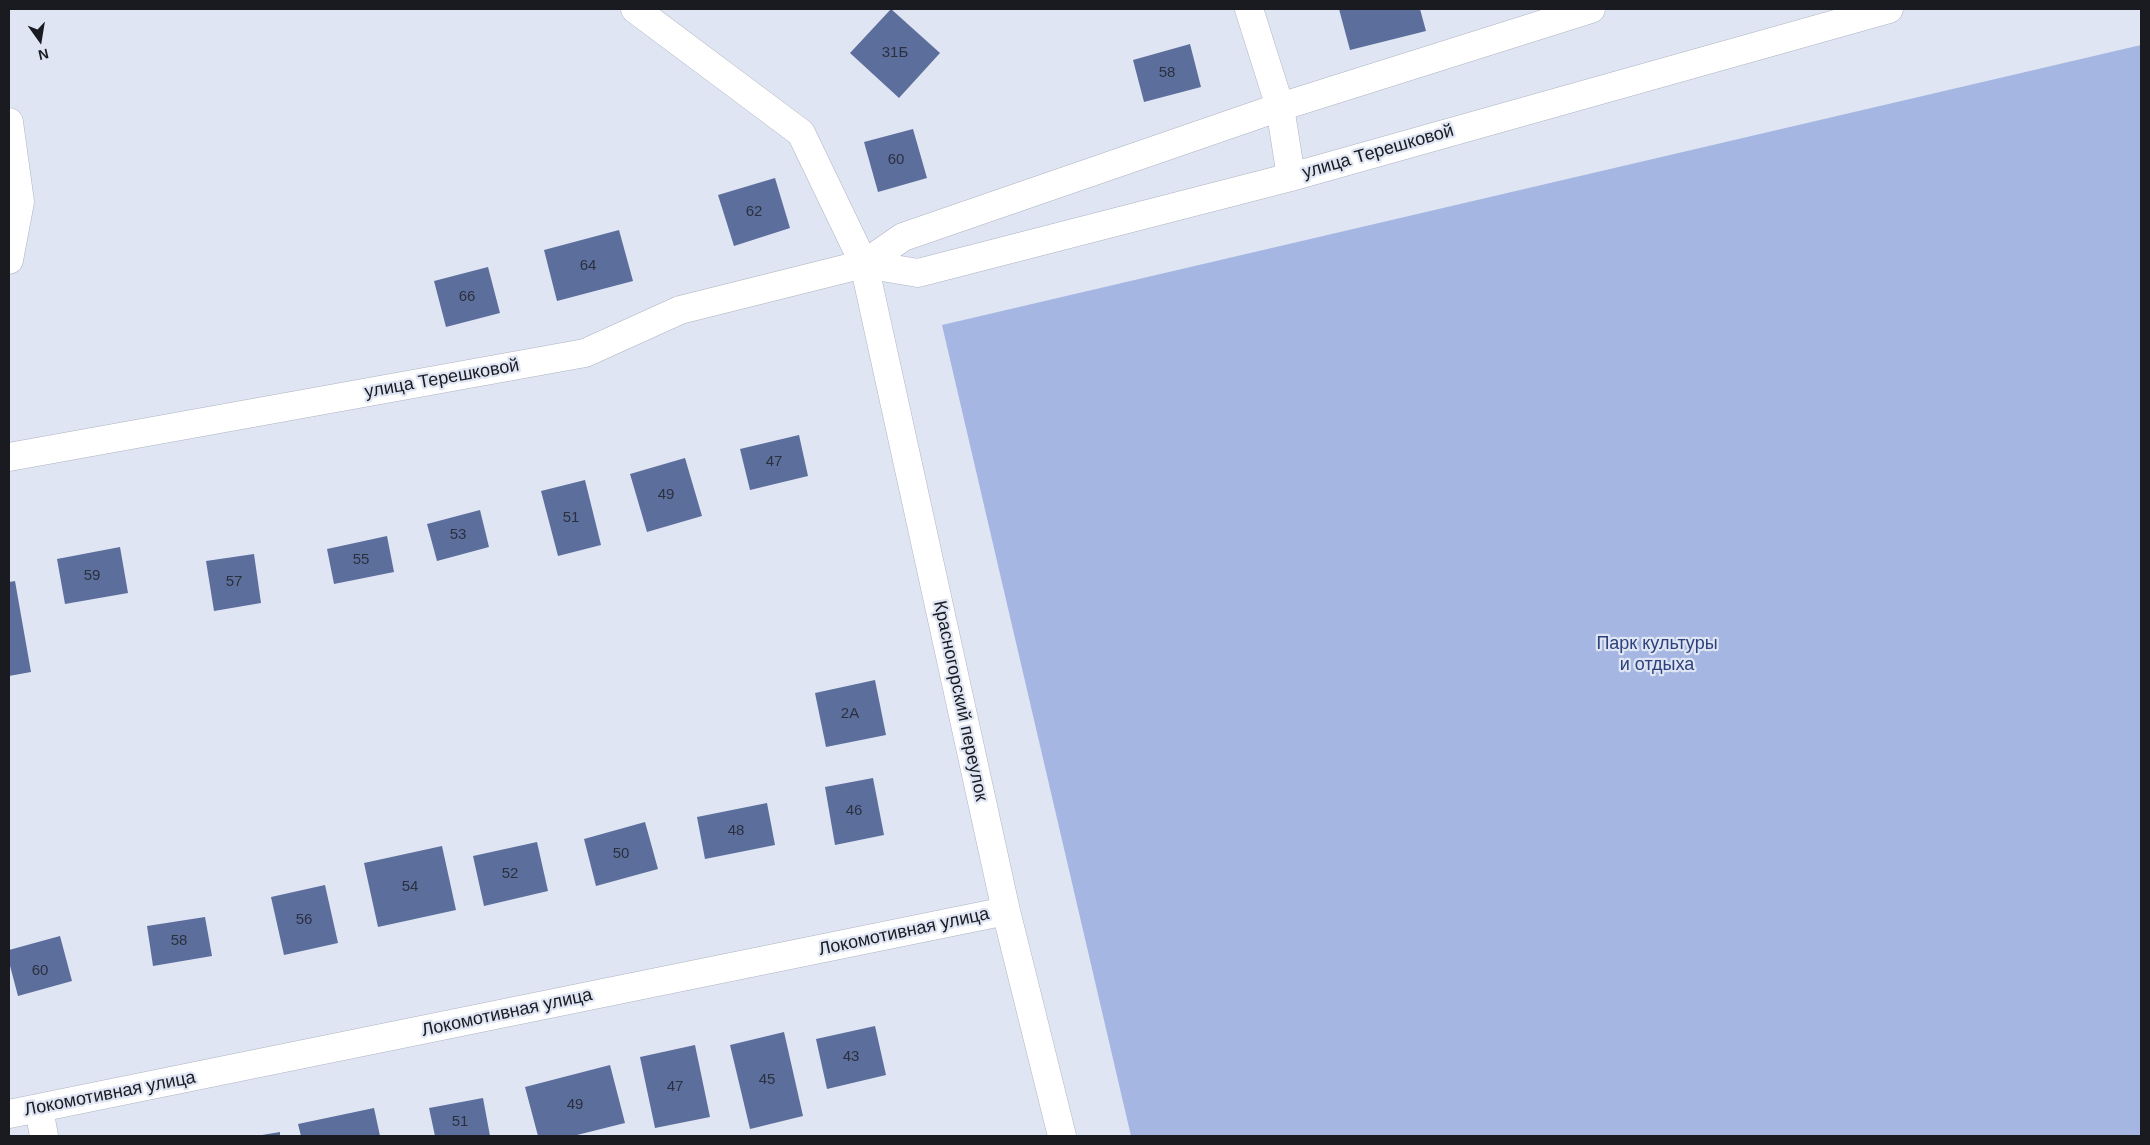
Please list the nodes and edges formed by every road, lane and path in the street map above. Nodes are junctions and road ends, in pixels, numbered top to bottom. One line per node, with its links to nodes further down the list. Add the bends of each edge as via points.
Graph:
1 (635, 9): 10 (street, Красногорский переулок, via 802,133)
2 (1249, 9): 6 (street)
3 (1592, 9): 6 (street, улица Терешковой)
4 (1889, 9): 5 (street, улица Терешковой)
5 (1844, 15): 8 (street, улица Терешковой)
6 (1280, 107): 8 (street); 10 (street, улица Терешковой, via 903,238)
7 (9, 122): 9 (street, via 20,202)
8 (1291, 177): 10 (street, улица Терешковой, via 918,273)
9 (9, 260)
10 (864, 264): 11 (street, улица Терешковой, via 680,310 585,353); 12 (street, Красногорский переулок)
11 (9, 457)
12 (1006, 911): 13 (street, Локомотивная улица); 16 (street, Красногорский переулок)
13 (38, 1109): 14 (street, Локомотивная улица); 15 (street)
14 (9, 1114)
15 (44, 1136)
16 (1062, 1136)

